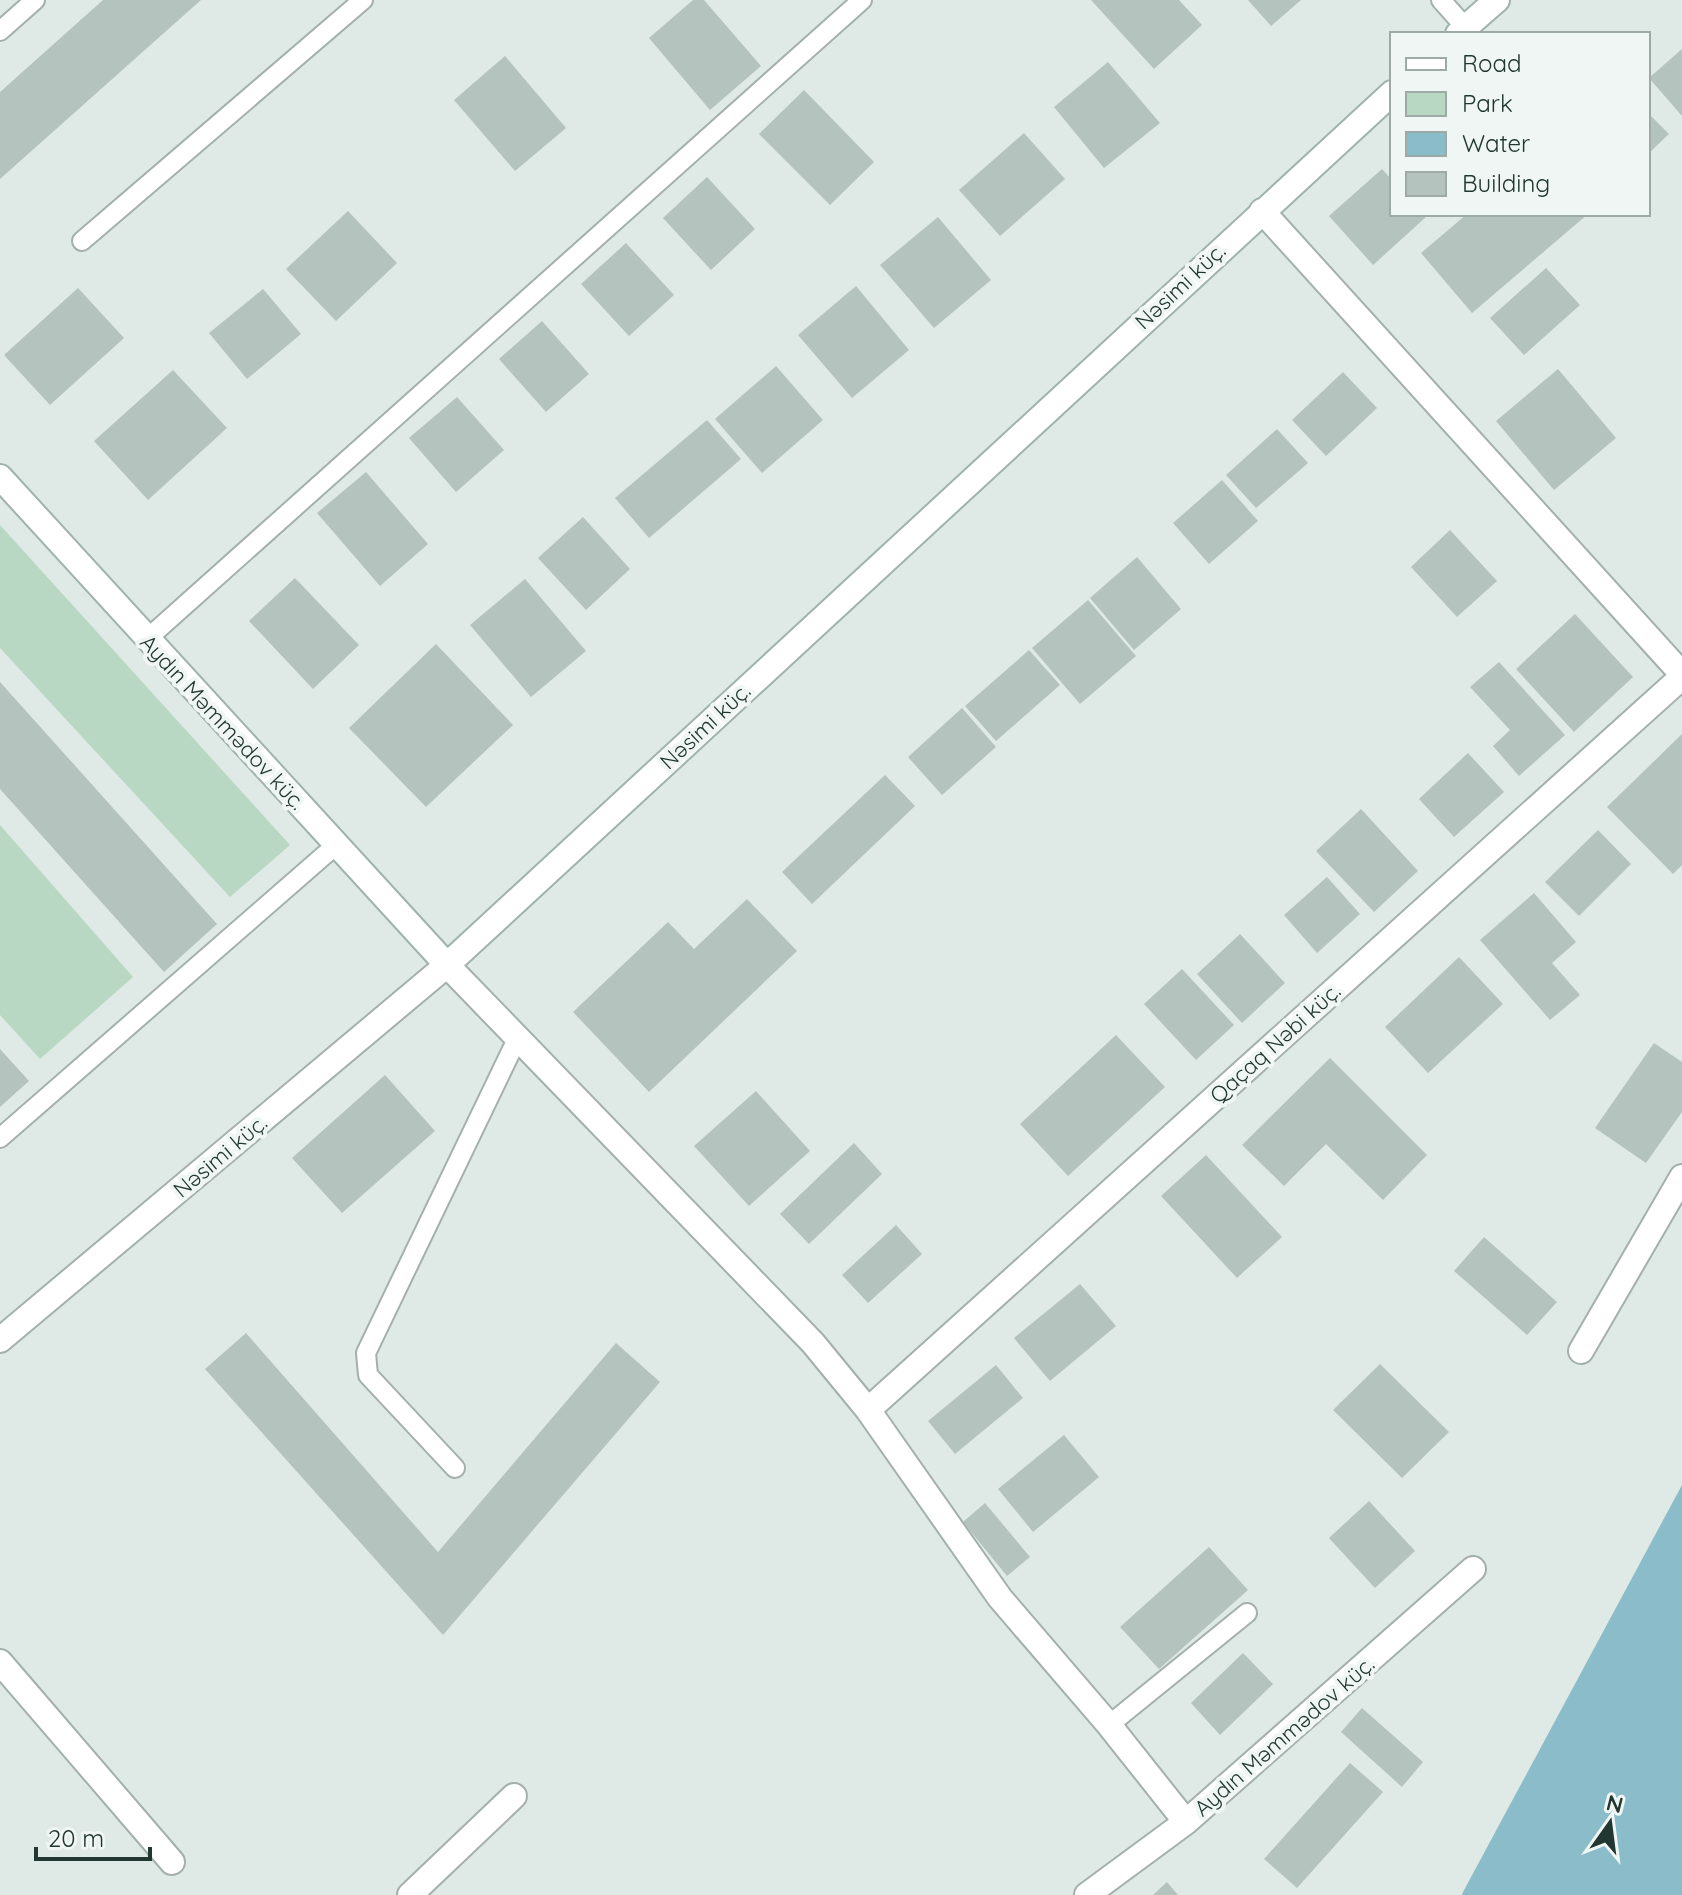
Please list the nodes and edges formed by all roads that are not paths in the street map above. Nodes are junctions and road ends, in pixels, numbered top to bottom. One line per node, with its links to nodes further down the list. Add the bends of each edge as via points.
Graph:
1 (35, 0): 7 (lane)
2 (363, 0): 10 (lane)
3 (862, 0): 12 (lane)
4 (1441, 0): 6 (lane)
5 (1497, 0): 6 (street)
6 (1461, 30)
7 (0, 31)
8 (1390, 95): 9 (street, Nəsimi küç.)
9 (1262, 211): 13 (street); 15 (street, Nəsimi küç.)
10 (82, 241)
11 (0, 477): 12 (street, Aydın Məmmədov küç.)
12 (147, 639): 14 (street, Aydın Məmmədov küç.)
13 (1682, 675): 21 (street, Qaçaq Nəbi küç.)
14 (336, 845): 15 (street, Aydın Məmmədov küç.); 17 (lane)
15 (447, 965): 16 (street, Aydın Məmmədov küç.); 19 (street, Nəsimi küç.)
16 (518, 1037): 21 (street, Aydın Məmmədov küç., via 813,1343); 22 (lane, via 366,1353 368,1375)
17 (0, 1138)
18 (1682, 1177): 20 (street)
19 (0, 1340)
20 (1581, 1351)
21 (868, 1410): 26 (street, Aydın Məmmədov küç., via 1000,1598)
22 (455, 1468)
23 (1473, 1569): 28 (street, Aydın Məmmədov küç.)
24 (1247, 1613): 26 (lane)
25 (0, 1662): 29 (street)
26 (1109, 1725): 28 (street, Aydın Məmmədov küç.)
27 (514, 1796): 30 (street)
28 (1186, 1822): 31 (street, Aydın Məmmədov küç.)
29 (172, 1862)
30 (410, 1895)
31 (1087, 1895)

